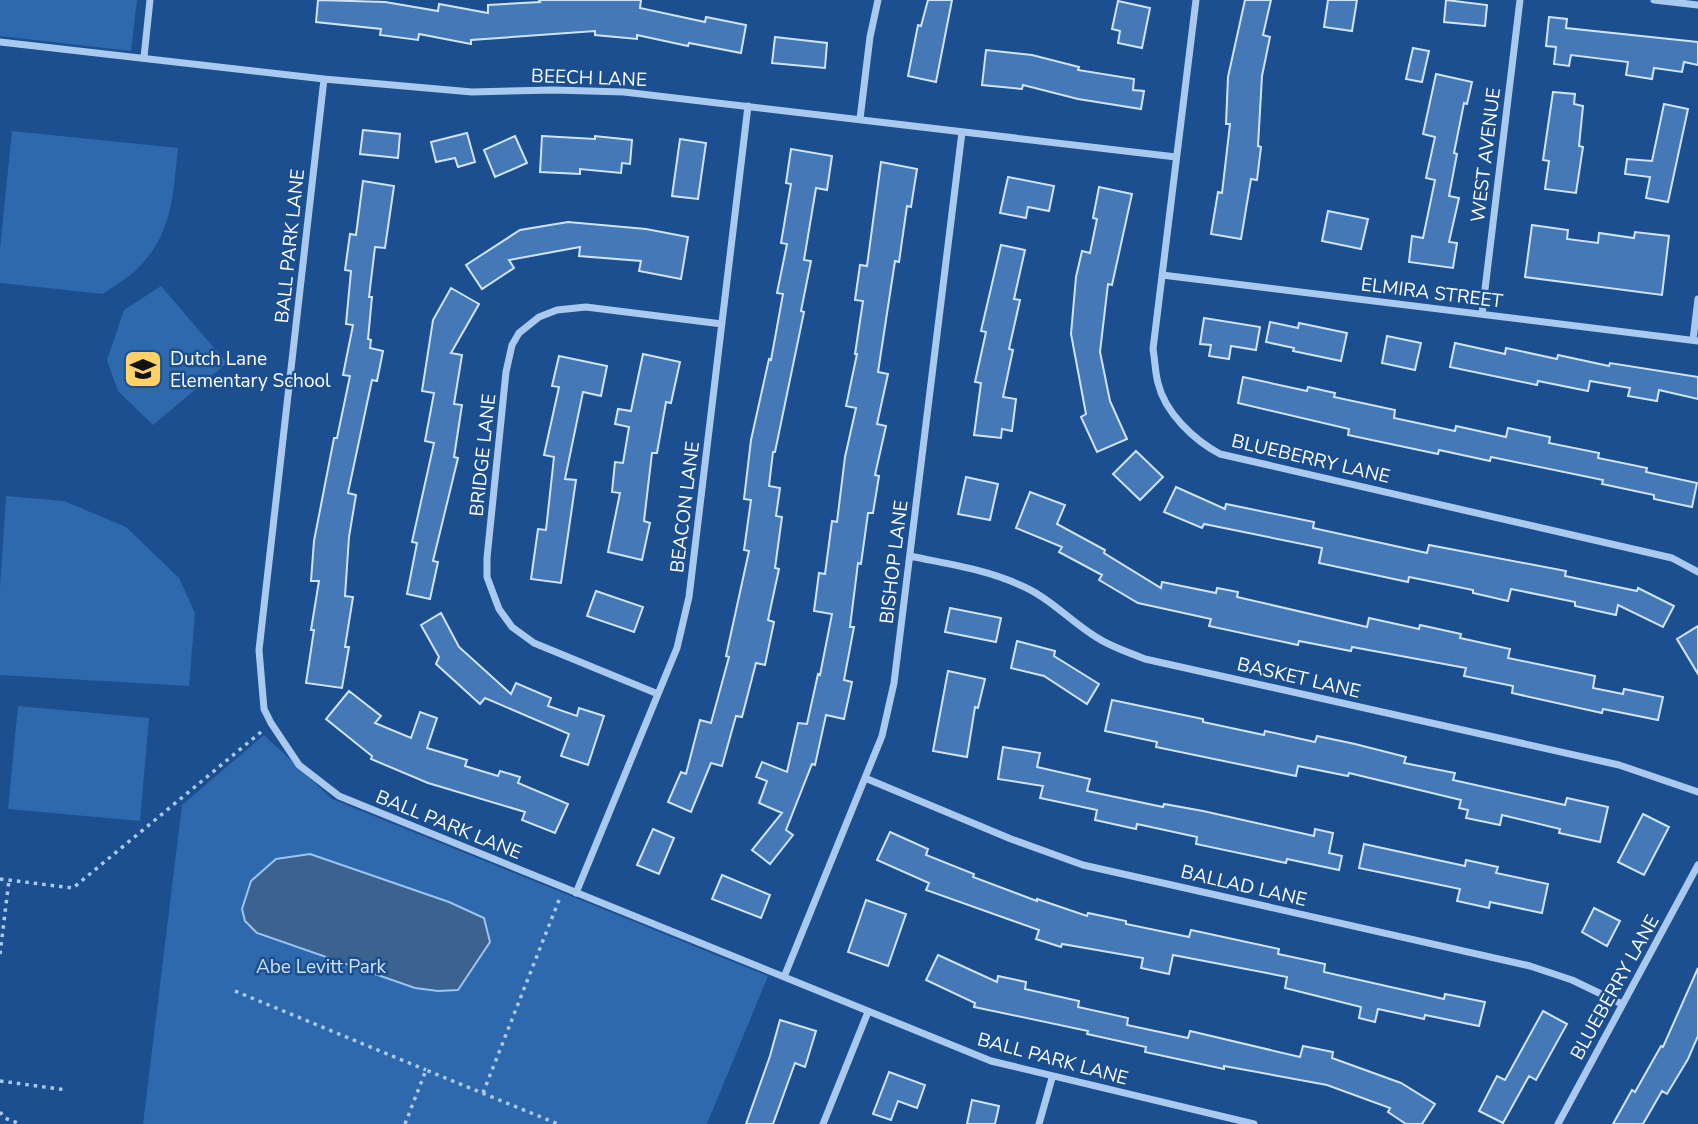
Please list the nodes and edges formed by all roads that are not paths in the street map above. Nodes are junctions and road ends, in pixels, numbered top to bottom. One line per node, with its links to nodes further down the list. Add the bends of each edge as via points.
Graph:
1 (150, 0): 8 (street)
2 (878, 0): 11 (street)
3 (1196, 0): 13 (street, BLUEBERRY LANE)
4 (1520, 0): 16 (street, WEST AVENUE)
5 (1654, 0): 6 (street)
6 (1698, 5)
7 (0, 41): 8 (street, BEECH LANE)
8 (144, 57): 9 (street, BEECH LANE)
9 (324, 79): 10 (street, BEECH LANE, via 472,92 624,92); 25 (street, BALL PARK LANE, via 259,650 264,709 299,765 339,796)
10 (748, 106): 11 (street, BEECH LANE); 17 (street, BEACON LANE)
11 (860, 119): 12 (street, BEECH LANE)
12 (962, 132): 13 (street, BEECH LANE); 19 (street, BISHOP LANE)
13 (1176, 157): 14 (street, BLUEBERRY LANE)
14 (1162, 275): 16 (street, ELMIRA STREET); 20 (street, BLUEBERRY LANE, via 1153,349 1158,386 1177,420 1220,454 1672,558)
15 (1698, 299): 18 (street)
16 (1482, 314): 18 (street, ELMIRA STREET)
17 (722, 324): 21 (street, BEACON LANE, via 689,597 677,648); 21 (street, BRIDGE LANE, via 586,307 557,310 519,333 506,372 487,558 487,577 499,609 512,627 534,643)
18 (1695, 341)
19 (910, 556): 22 (street, BISHOP LANE, via 894,682 882,736); 23 (street, BASKET LANE, via 978,570 1020,585 1094,636 1146,659 1619,765)
20 (1698, 572)
21 (658, 694): 25 (street, BEACON LANE)
22 (865, 778): 26 (street, BISHOP LANE); 27 (street, BALLAD LANE, via 1083,865 1530,966)
23 (1698, 792)
24 (1698, 865): 27 (street, BLUEBERRY LANE)
25 (576, 893): 26 (street, BALL PARK LANE)
26 (784, 977): 28 (street, BALL PARK LANE)
27 (1622, 1004): 33 (street, BLUEBERRY LANE)
28 (868, 1012): 29 (street, BALL PARK LANE, via 991,1061); 30 (street)
29 (1052, 1077): 31 (street); 32 (street, BALL PARK LANE)
30 (822, 1124)
31 (1040, 1124)
32 (1254, 1124)
33 (1558, 1124)

